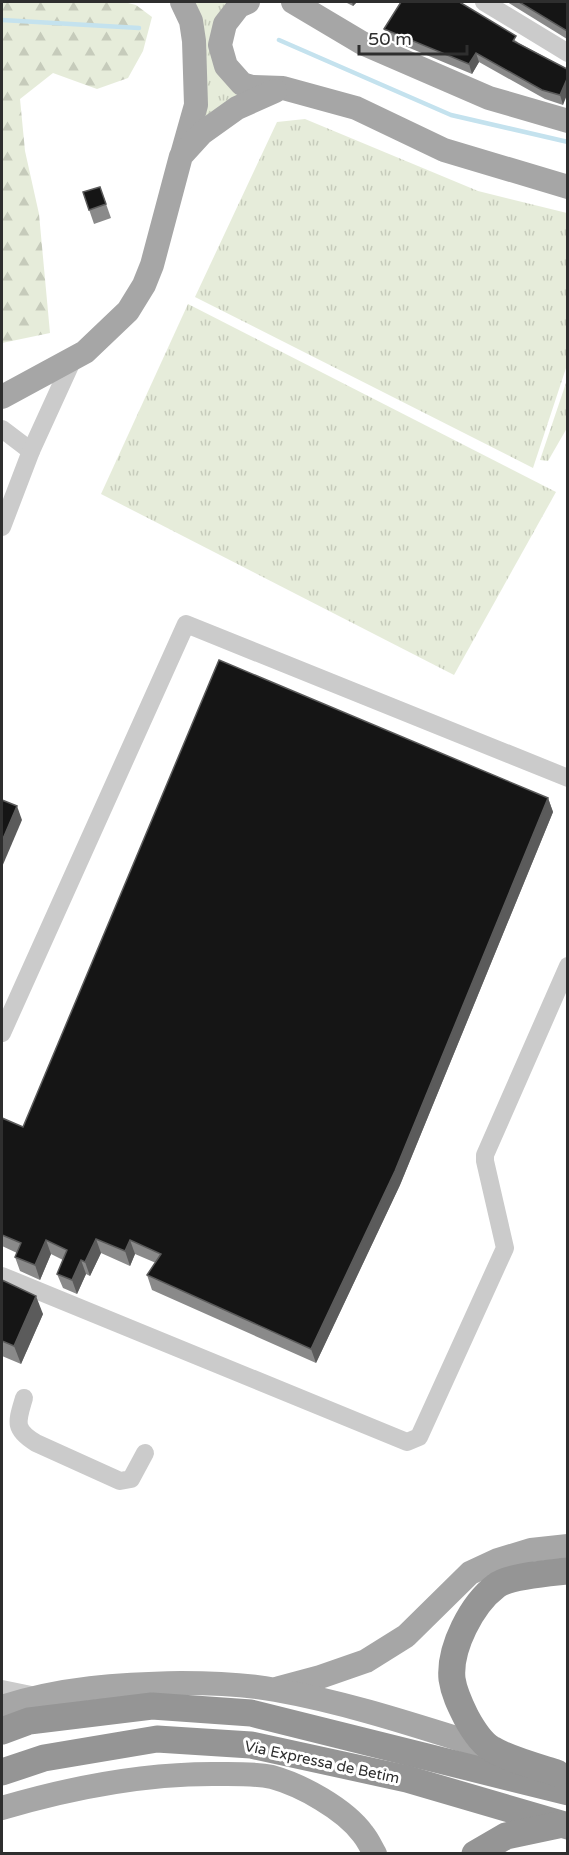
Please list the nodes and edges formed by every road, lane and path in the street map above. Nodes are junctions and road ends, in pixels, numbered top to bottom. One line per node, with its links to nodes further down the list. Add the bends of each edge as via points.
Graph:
1 (182, 2): 8 (main road, via 194,40 196,105)
2 (248, 2): 6 (main road, via 239,6 225,24 220,45 226,66 242,84)
3 (293, 2): 7 (main road, via 362,43 489,98)
4 (484, 2): 5 (street)
5 (567, 53)
6 (283, 88): 8 (main road, via 237,108 202,133); 9 (main road, via 356,108 444,150)
7 (567, 121)
8 (182, 156): 10 (main road, via 144,285 128,311)
9 (567, 187)
10 (73, 359): 11 (main road); 13 (street)
11 (2, 397)
12 (2, 429): 13 (street)
13 (32, 451): 14 (street)
14 (2, 527)
15 (567, 778): 17 (street, via 186,624)
16 (567, 966): 18 (street, via 485,1155 505,1248 419,1437 407,1442)
17 (2, 1033)
18 (2, 1276)
19 (24, 1398): 20 (street, via 19,1430 36,1443 120,1481 131,1479)
20 (145, 1453)
21 (567, 1546): 24 (main road, via 531,1550 498,1560 470,1574 406,1636 366,1661)
22 (567, 1571): 28 (highway, via 498,1584 465,1624 455,1652 452,1677 457,1700 472,1729)
23 (2, 1689): 25 (street)
24 (274, 1689): 25 (main road, via 223,1683 124,1684); 28 (main road, via 347,1705)
25 (36, 1696): 26 (main road)
26 (2, 1707)
27 (2, 1731): 31 (highway, Via Expressa de Betim, via 28,1720 152,1706 251,1713)
28 (491, 1749): 30 (highway)
29 (2, 1772): 33 (highway, Via Expressa de Betim, via 44,1758 157,1739 251,1745 407,1779)
30 (567, 1776)
31 (567, 1792)
32 (2, 1808): 34 (main road, via 52,1793 131,1780 190,1774 270,1777 299,1786 331,1804 363,1833)
33 (564, 1825): 35 (highway, via 506,1836)
34 (375, 1854)
35 (476, 1854)

